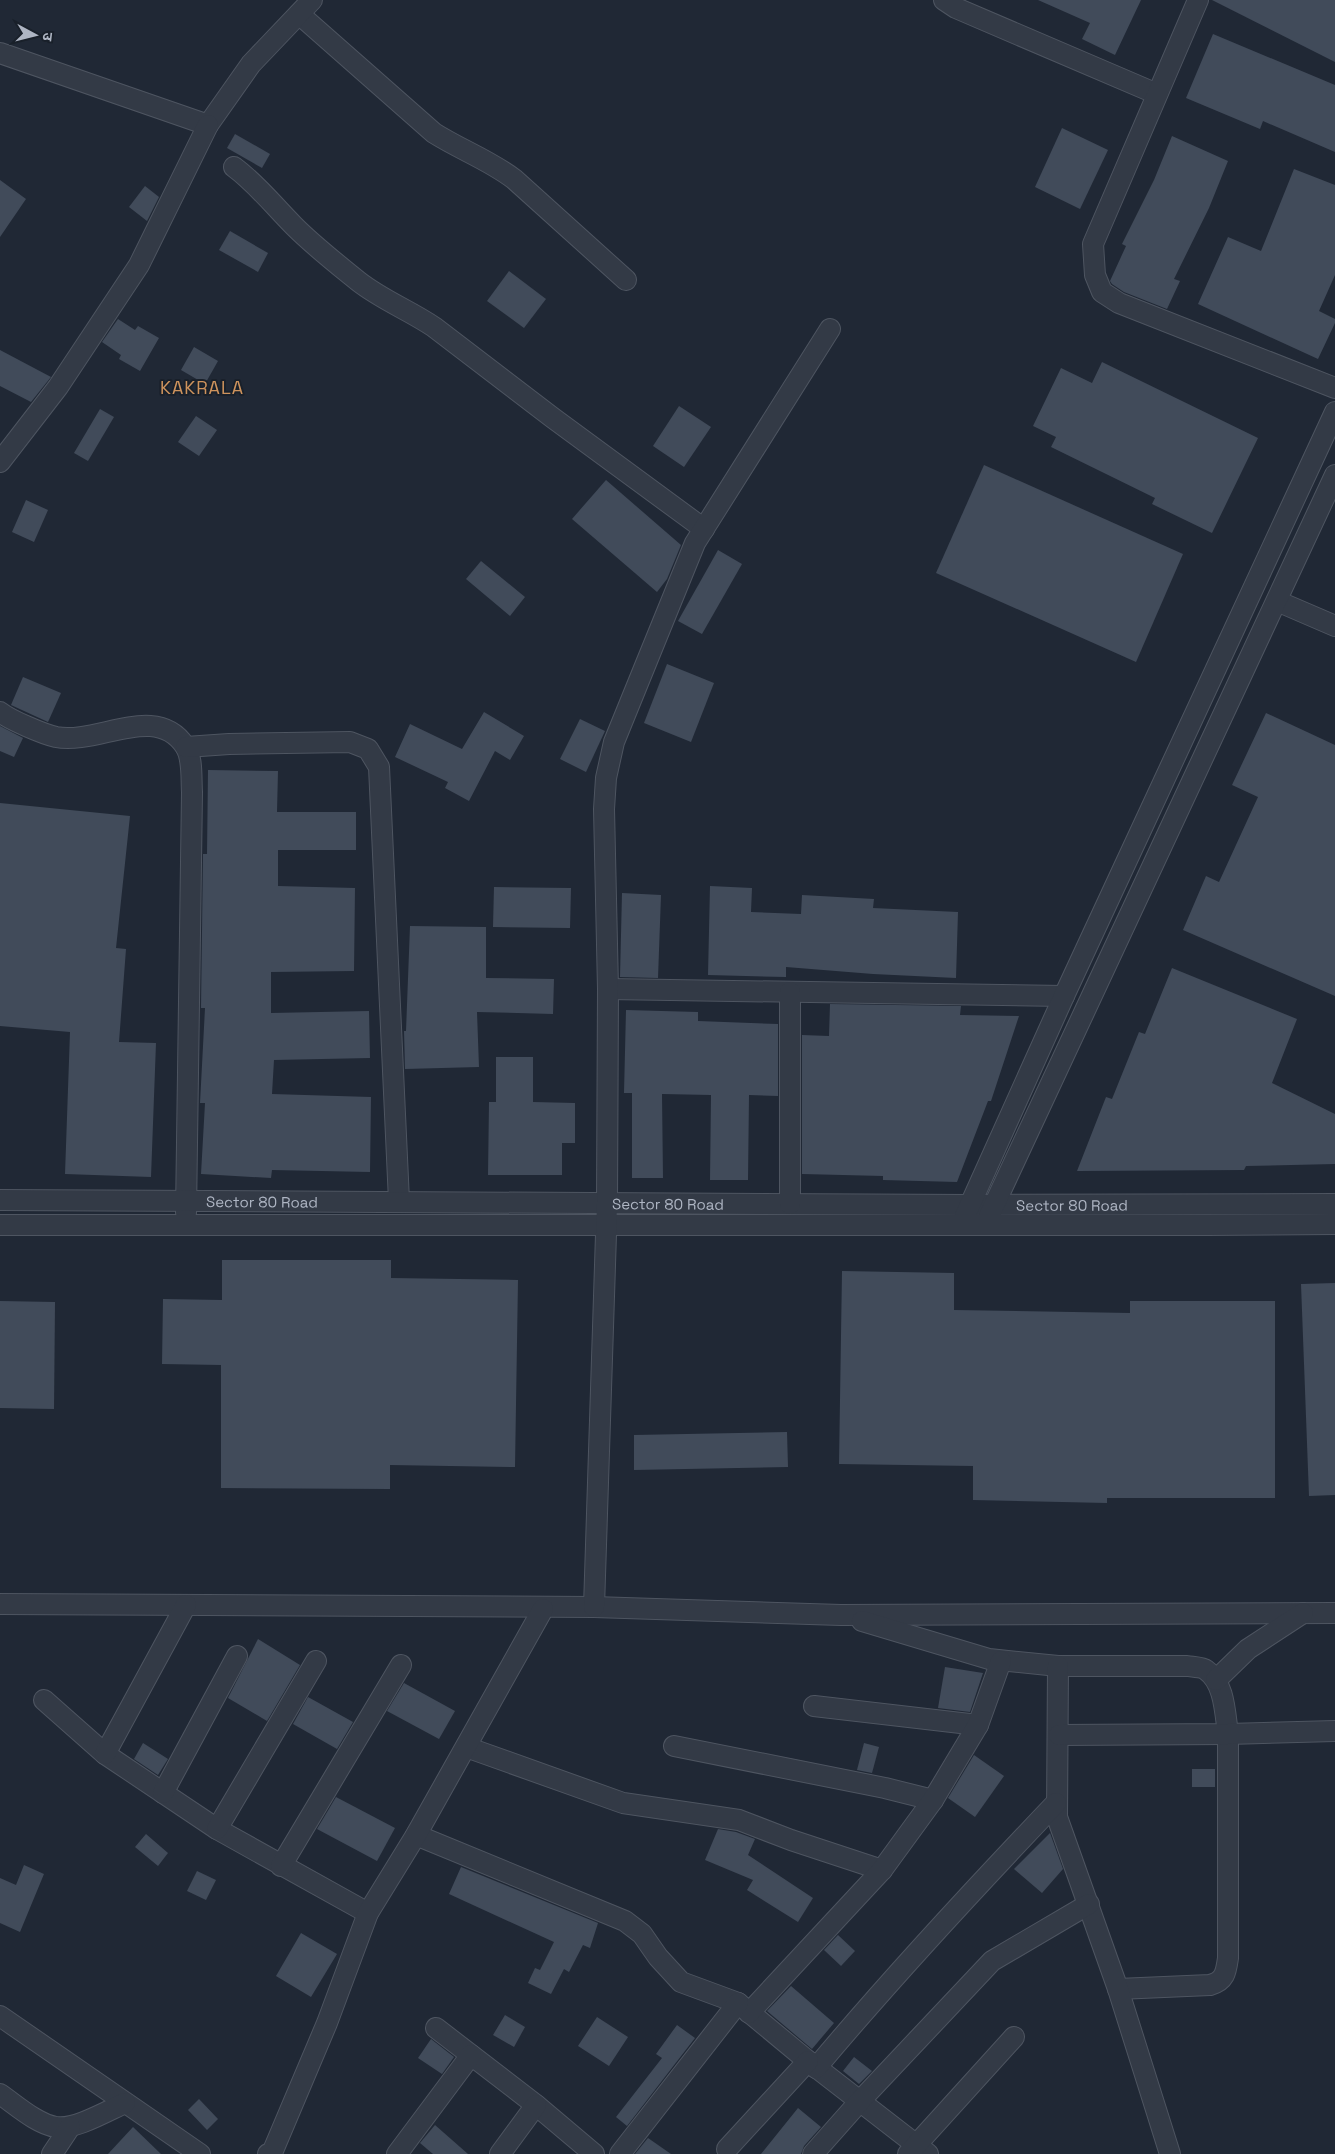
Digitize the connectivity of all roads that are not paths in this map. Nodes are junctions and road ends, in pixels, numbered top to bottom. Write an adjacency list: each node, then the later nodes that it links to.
1 (944, 0): 5 (street)
2 (1198, 0): 5 (street)
3 (305, 7): 6 (street); 8 (street)
4 (0, 53): 6 (street)
5 (1157, 94): 10 (street)
6 (208, 126): 12 (street)
7 (234, 167): 14 (street)
8 (626, 280)
9 (830, 329): 14 (street)
10 (1335, 388)
11 (1335, 412): 21 (street)
12 (0, 462)
13 (1335, 475): 15 (street)
14 (704, 529): 19 (street)
15 (1277, 601): 16 (street); 29 (street)
16 (1335, 626)
17 (0, 712): 18 (street)
18 (186, 747): 23 (street); 24 (street)
19 (608, 989): 20 (street); 25 (street)
20 (790, 992): 21 (street); 26 (street)
21 (1064, 996): 28 (street)
22 (0, 1200): 23 (street, Sector 80 Road)
23 (185, 1200): 24 (street, Sector 80 Road); 32 (street)
24 (399, 1201): 25 (street, Sector 80 Road)
25 (607, 1202): 26 (street, Sector 80 Road); 33 (street)
26 (790, 1204): 28 (street, Sector 80 Road)
27 (1335, 1204): 29 (street, Sector 80 Road)
28 (970, 1205): 29 (street, Sector 80 Road); 34 (street)
29 (994, 1205): 35 (street)
30 (1335, 1224): 35 (street, Sector 80 Road)
31 (0, 1225): 32 (street, Sector 80 Road)
32 (187, 1225): 33 (street, Sector 80 Road)
33 (605, 1225): 34 (street, Sector 80 Road); 38 (street)
34 (961, 1225): 35 (street, Sector 80 Road)
35 (985, 1225)
36 (0, 1604): 37 (street)
37 (186, 1605): 39 (street); 57 (street)
38 (594, 1607): 39 (street); 42 (street)
39 (544, 1609): 56 (street)
40 (1303, 1613): 41 (street); 42 (street); 48 (street)
41 (1335, 1613)
42 (841, 1615): 45 (street)
43 (237, 1656): 58 (street)
44 (316, 1661): 61 (street)
45 (1001, 1661): 47 (street); 51 (street)
46 (401, 1665): 63 (street)
47 (1058, 1666): 48 (street); 54 (street)
48 (1216, 1680): 53 (street)
49 (44, 1700): 57 (street)
50 (814, 1706): 51 (street)
51 (978, 1725): 59 (street)
52 (1335, 1731): 53 (street)
53 (1228, 1734): 54 (street); 67 (street)
54 (1059, 1735): 60 (street)
55 (674, 1746): 59 (street)
56 (466, 1747): 62 (street); 64 (street)
57 (104, 1754): 58 (street)
58 (163, 1794): 61 (street)
59 (933, 1800): 64 (street)
60 (1056, 1803): 65 (street); 73 (street)
61 (216, 1829): 63 (street)
62 (416, 1835): 66 (street); 68 (street)
63 (281, 1866): 66 (street)
64 (882, 1870): 68 (street)
65 (1089, 1904): 67 (street); 75 (street)
66 (368, 1913): 83 (street)
67 (1118, 1989): 89 (street)
68 (744, 2008): 73 (street); 87 (street)
69 (0, 2016): 76 (street)
70 (436, 2028): 72 (street)
71 (1014, 2037): 80 (street)
72 (472, 2055): 77 (street); 84 (street)
73 (812, 2064): 75 (street); 79 (street)
74 (0, 2094): 78 (street)
75 (860, 2101): 80 (street); 88 (street)
76 (125, 2104): 78 (street); 82 (street)
77 (536, 2105): 85 (street); 86 (street)
78 (70, 2127): 81 (street)
79 (727, 2149)
80 (917, 2151)
81 (52, 2154)
82 (200, 2154)
83 (270, 2154)
84 (397, 2154)
85 (500, 2154)
86 (594, 2154)
87 (620, 2154)
88 (813, 2154)
89 (1170, 2154)

